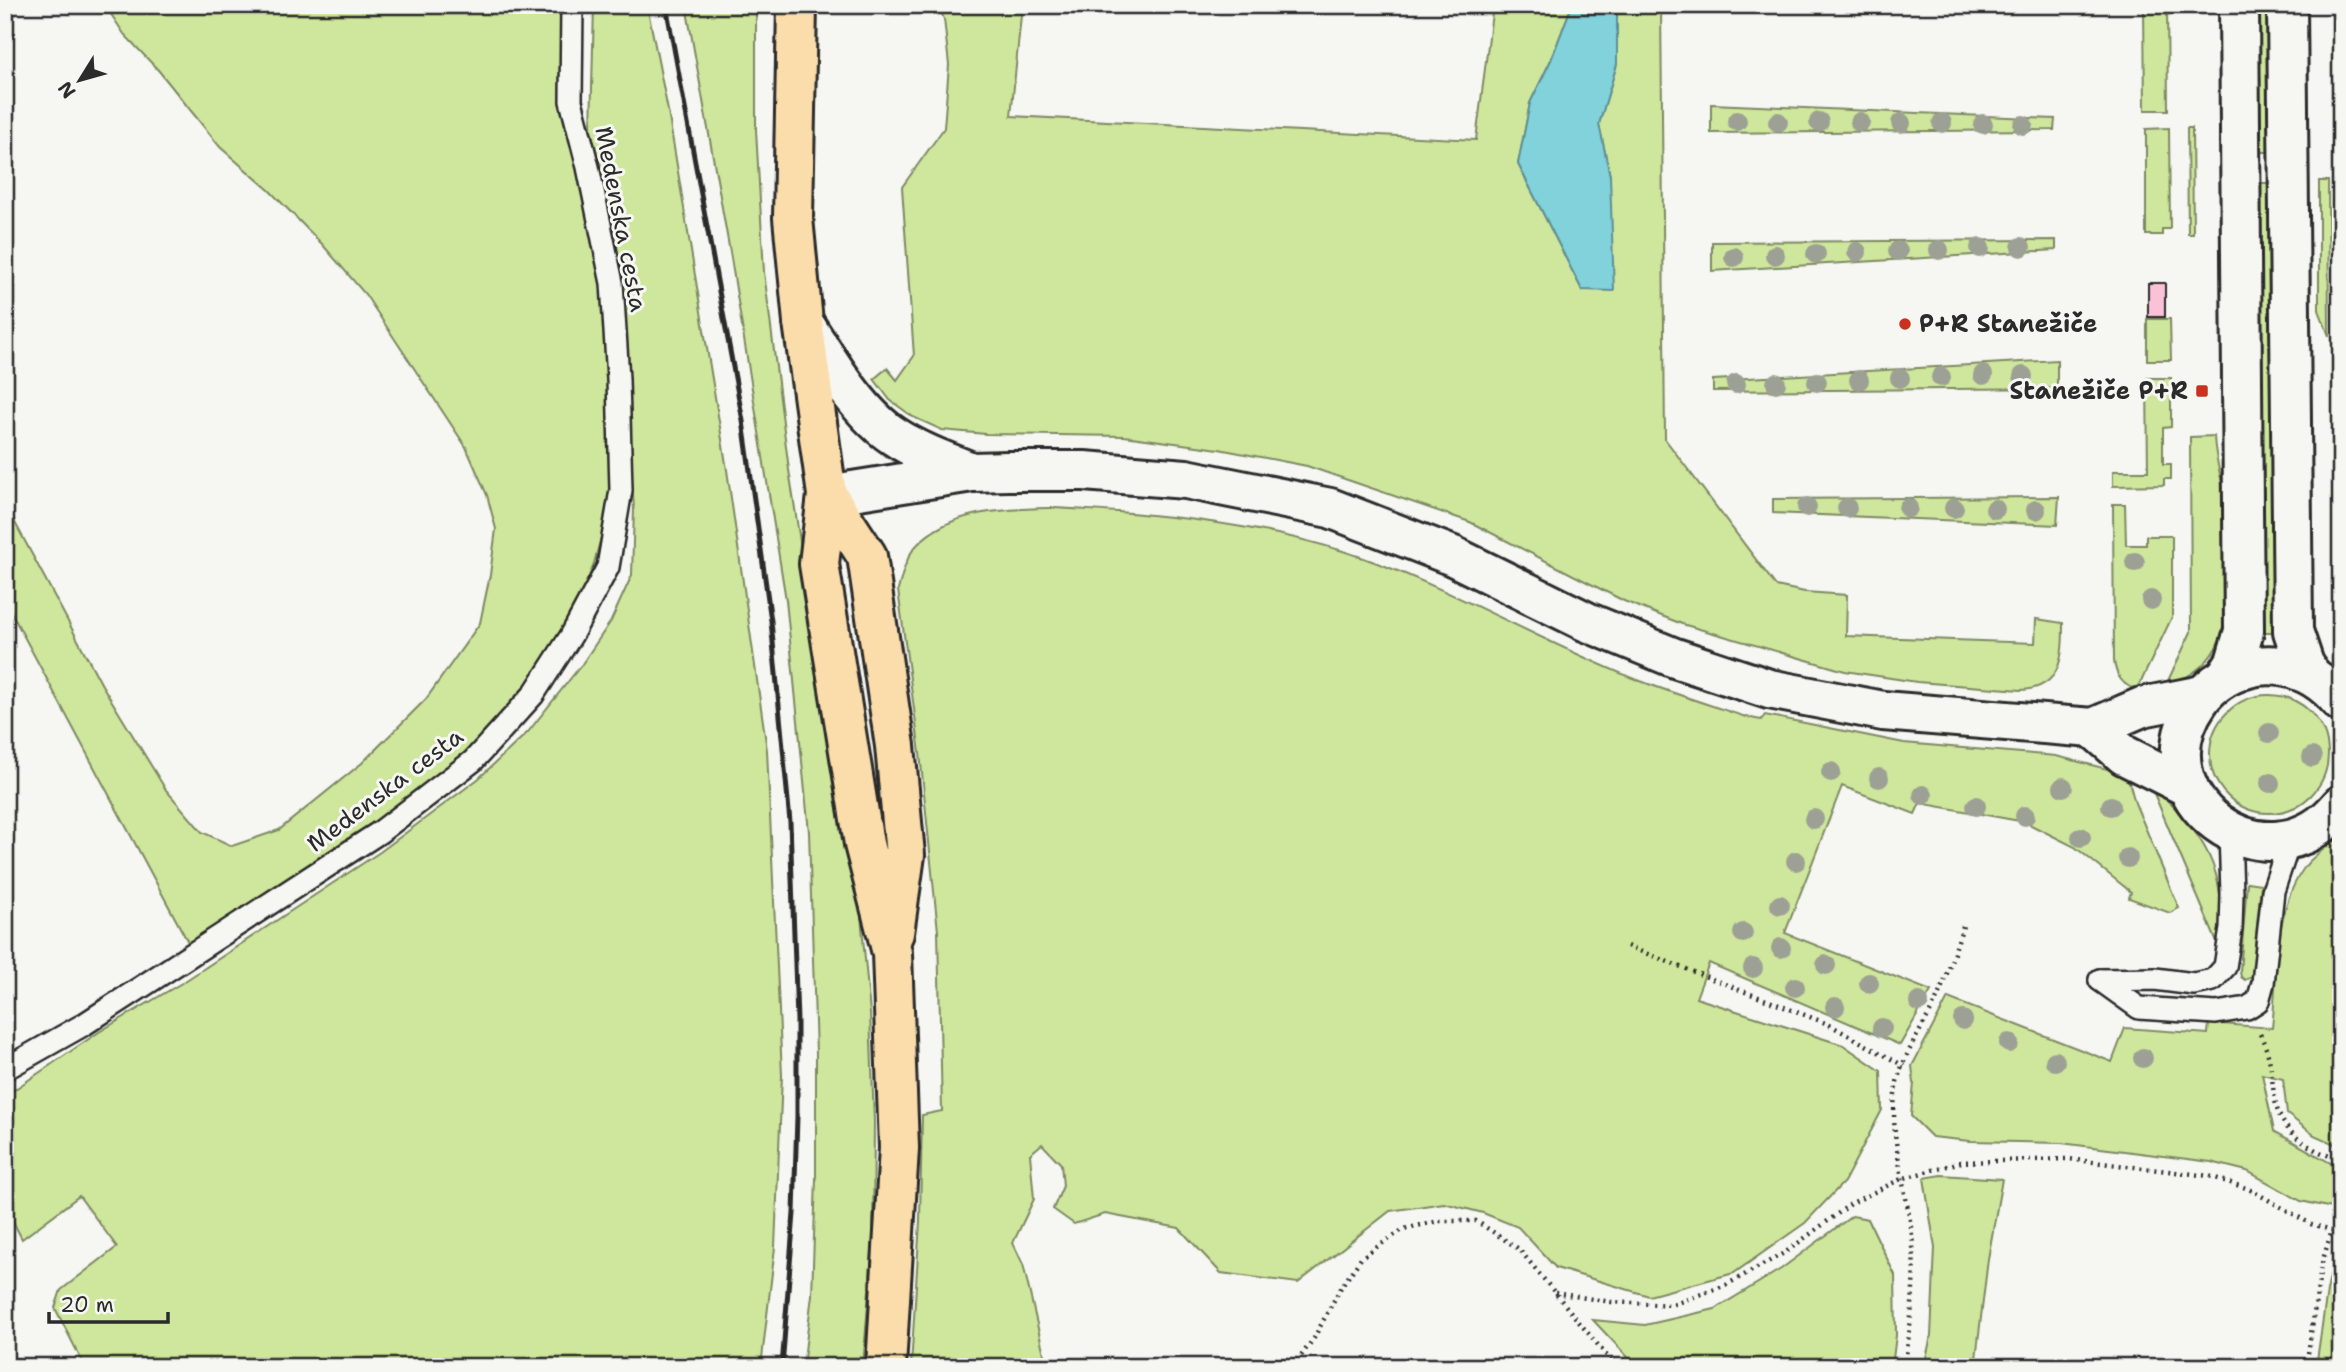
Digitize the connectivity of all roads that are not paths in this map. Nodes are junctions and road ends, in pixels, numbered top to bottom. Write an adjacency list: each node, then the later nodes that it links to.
1 (572, 5): 16 (lane, Medenska cesta)
2 (797, 5): 5 (main road)
3 (2239, 5): 9 (street)
4 (2287, 5): 8 (street)
5 (803, 322): 6 (street); 7 (main road)
6 (972, 472): 7 (street); 11 (street)
7 (827, 495): 17 (main road)
8 (2311, 675): 9 (street); 10 (street)
9 (2215, 686): 11 (street); 12 (street)
10 (2341, 702)
11 (2093, 728): 12 (street)
12 (2188, 788): 14 (street)
13 (2341, 805): 15 (street)
14 (2230, 832): 15 (street); 15 (lane)
15 (2290, 840)
16 (5, 1069)
17 (886, 1367)

